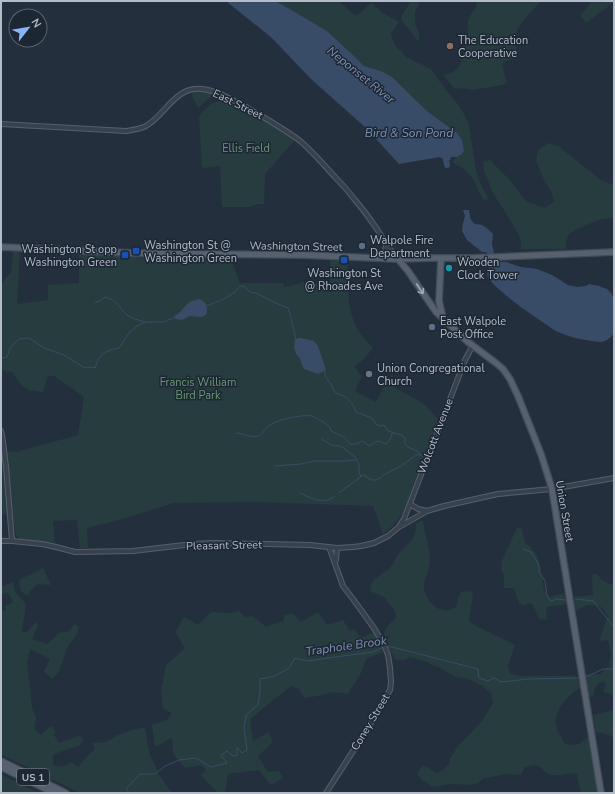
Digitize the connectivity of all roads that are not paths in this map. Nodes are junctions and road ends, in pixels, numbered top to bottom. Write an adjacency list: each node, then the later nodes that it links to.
1 (1, 124): 2 (street, East Street)
2 (386, 244): 5 (street); 7 (street, East Street)
3 (1, 247): 5 (main road, Washington Street)
4 (614, 252): 6 (main road, Washington Street)
5 (384, 258): 7 (main road, Washington Street)
6 (441, 258): 7 (main road, Washington Street); 8 (main road)
7 (398, 259): 8 (main road, Union Street, one-way to 8)
8 (443, 318): 9 (main road, Union Street)
9 (472, 345): 12 (main road, Union Street); 13 (street, Wolcott Avenue)
10 (1, 431): 17 (street)
11 (614, 478): 12 (street, Pleasant Street)
12 (552, 489): 14 (street, Pleasant Street); 26 (main road, Union Street)
13 (410, 504): 14 (street); 15 (street, Wolcott Avenue)
14 (427, 511): 15 (street, Pleasant Street)
15 (399, 527): 19 (street, Pleasant Street)
16 (1, 541): 17 (street, Pleasant Street)
17 (12, 541): 18 (street, Pleasant Street)
18 (330, 547): 19 (street, Pleasant Street); 20 (street, Coney Street)
19 (337, 548): 20 (street, Coney Street)
20 (336, 563): 25 (street, Coney Street)
21 (1, 761): 24 (main road, US 1)
22 (1, 767): 23 (main road, US 1)
23 (54, 793)
24 (66, 793)
25 (326, 793)
26 (601, 793)

